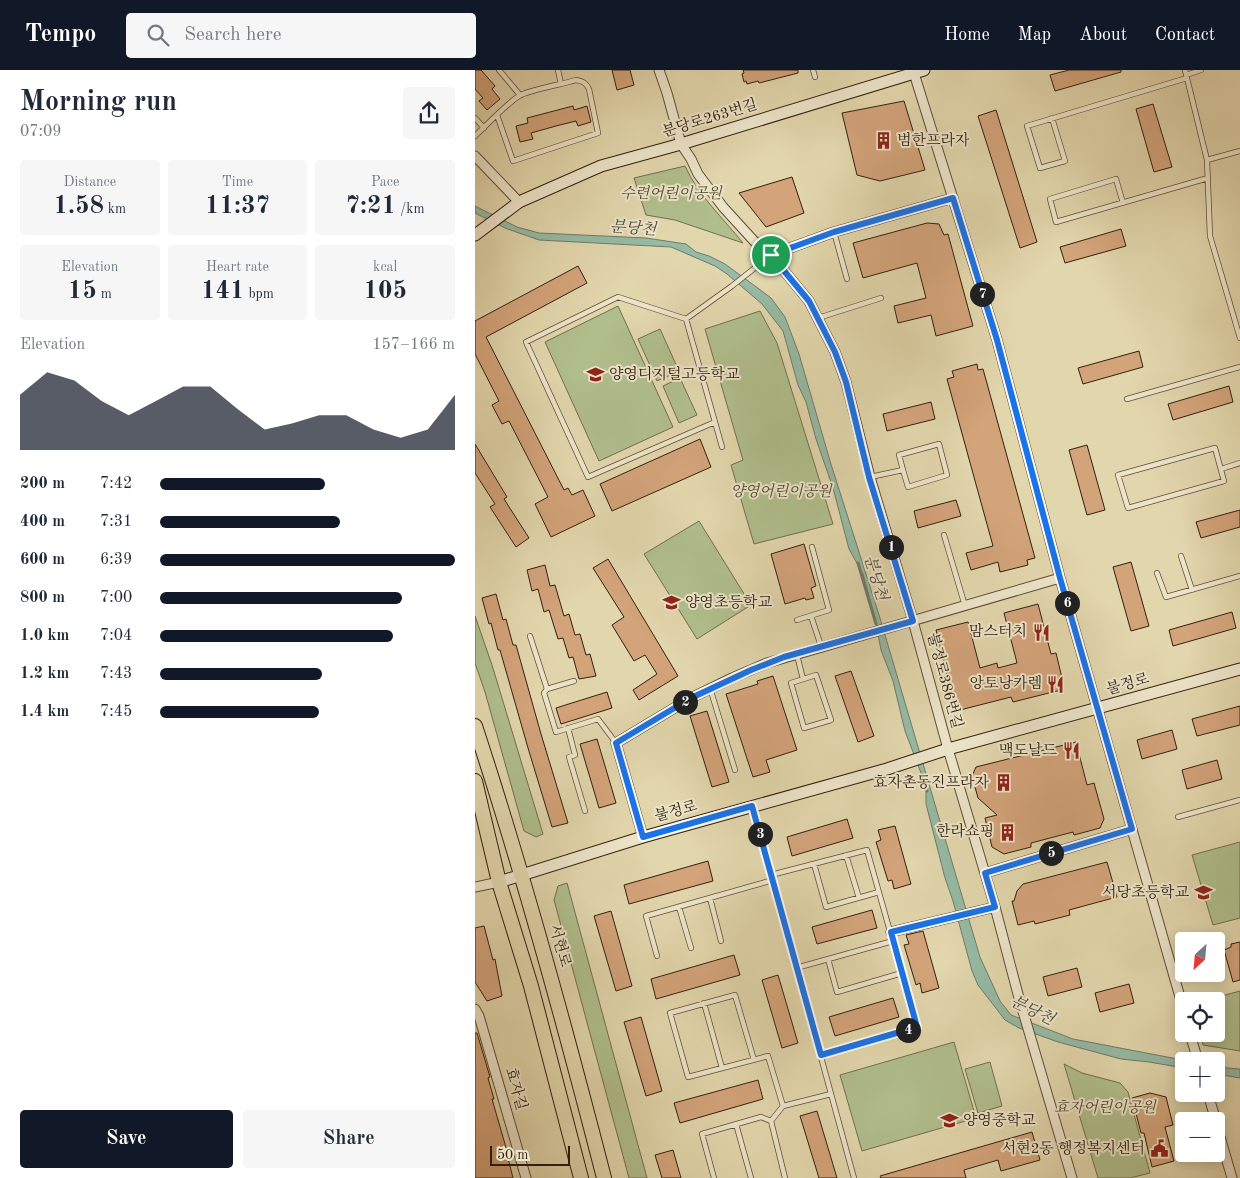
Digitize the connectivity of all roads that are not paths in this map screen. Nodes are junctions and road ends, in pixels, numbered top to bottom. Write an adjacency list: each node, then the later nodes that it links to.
1 (499, 70): 10 (lane)
2 (557, 70): 9 (lane)
3 (659, 70): 16 (street, 불정로386번길)
4 (813, 70): 8 (lane)
5 (1201, 70): 7 (lane)
6 (917, 71): 16 (main road, 분당로263번길); 21 (street)
7 (1186, 74): 13 (lane); 19 (lane)
8 (815, 77)
9 (561, 84): 10 (lane); 11 (lane)
10 (520, 95): 11 (lane)
11 (497, 115): 14 (lane)
12 (475, 118): 14 (lane)
13 (1052, 118): 13 (lane)
14 (484, 128): 15 (lane)
15 (475, 136)
16 (681, 144): 23 (main road, 분당로263번길); 26 (street, 불정로386번길)
17 (1240, 152): 19 (lane)
18 (475, 156): 23 (street)
19 (1207, 160): 20 (lane)
20 (1208, 178): 22 (lane); 31 (lane)
21 (953, 198): 24 (street); 45 (street)
22 (1123, 203): 22 (lane)
23 (515, 206): 25 (main road, 분당로263번길)
24 (834, 232): 26 (street); 27 (lane)
25 (475, 235)
26 (768, 258): 29 (lane); 30 (street, 불정로386번길)
27 (847, 279)
28 (881, 298): 30 (lane)
29 (686, 318): 34 (lane); 34 (lane)
30 (818, 318): 39 (street, 불정로386번길)
31 (1240, 338)
32 (1240, 367): 33 (lane)
33 (1127, 399)
34 (715, 422): 35 (lane)
35 (722, 447)
36 (1240, 463): 37 (lane)
37 (1221, 469): 37 (lane)
38 (903, 470): 38 (lane); 39 (lane)
39 (869, 477): 50 (street, 불정로386번길)
40 (944, 535): 47 (lane)
41 (812, 547): 48 (lane)
42 (1181, 556): 46 (lane)
43 (1157, 572): 46 (lane)
44 (1240, 576): 46 (lane)
45 (1060, 578): 47 (street); 59 (street)
46 (1192, 590)
47 (965, 606): 50 (street)
48 (811, 616): 49 (lane); 52 (lane)
49 (797, 620)
50 (913, 621): 52 (street); 63 (street, 불정로386번길)
51 (530, 636): 58 (lane)
52 (821, 646): 53 (street)
53 (797, 654): 55 (lane); 57 (street)
54 (1240, 669): 59 (main road, 불정로)
55 (803, 679): 55 (lane)
56 (573, 681): 58 (lane)
57 (710, 688): 62 (street); 64 (lane)
58 (547, 690): 61 (lane)
59 (1097, 709): 63 (main road, 불정로); 70 (street)
60 (475, 726): 75 (main road, 서현로)
61 (568, 728): 62 (lane); 68 (lane)
62 (616, 743): 71 (street)
63 (943, 751): 67 (main road, 불정로); 74 (street, 불정로386번길)
64 (735, 770)
65 (475, 781): 77 (main road)
66 (1240, 800): 69 (lane)
67 (752, 806): 71 (main road, 불정로); 76 (lane)
68 (585, 810)
69 (1178, 817)
70 (1132, 829): 74 (street); 91 (street)
71 (643, 837): 75 (main road, 불정로)
72 (847, 855): 73 (lane); 79 (lane); 81 (lane)
73 (814, 864): 76 (lane); 81 (lane)
74 (985, 873): 83 (street, 불정로386번길)
75 (521, 874): 77 (main road, 불정로); 104 (main road, 서현로)
76 (772, 878): 80 (lane); 89 (lane)
77 (499, 882): 78 (street, 불정로); 103 (main road)
78 (475, 887)
79 (879, 892): 81 (lane); 84 (lane)
80 (710, 898): 82 (lane); 85 (lane)
81 (859, 898)
82 (679, 907): 86 (lane); 87 (lane)
83 (994, 907): 84 (street); 109 (street, 불정로386번길)
84 (892, 937): 88 (lane); 90 (lane)
85 (721, 941)
86 (691, 948)
87 (657, 956)
88 (828, 959): 89 (lane); 90 (lane)
89 (797, 968): 94 (lane)
90 (902, 973): 94 (lane)
91 (1179, 992)
92 (703, 1003): 95 (lane); 96 (lane); 96 (lane)
93 (476, 1014): 102 (street, 효자길)
94 (821, 1055): 97 (lane)
95 (754, 1060): 96 (lane); 98 (lane)
96 (722, 1068)
97 (831, 1094): 98 (lane); 108 (lane)
98 (783, 1106): 99 (lane)
99 (771, 1121): 100 (lane); 107 (lane)
100 (736, 1124): 105 (lane); 106 (lane)
101 (1225, 1154): 110 (street)
102 (526, 1178)
103 (581, 1178)
104 (604, 1178)
105 (714, 1178)
106 (751, 1178)
107 (785, 1178)
108 (854, 1178)
109 (1072, 1178)
110 (1232, 1178)

